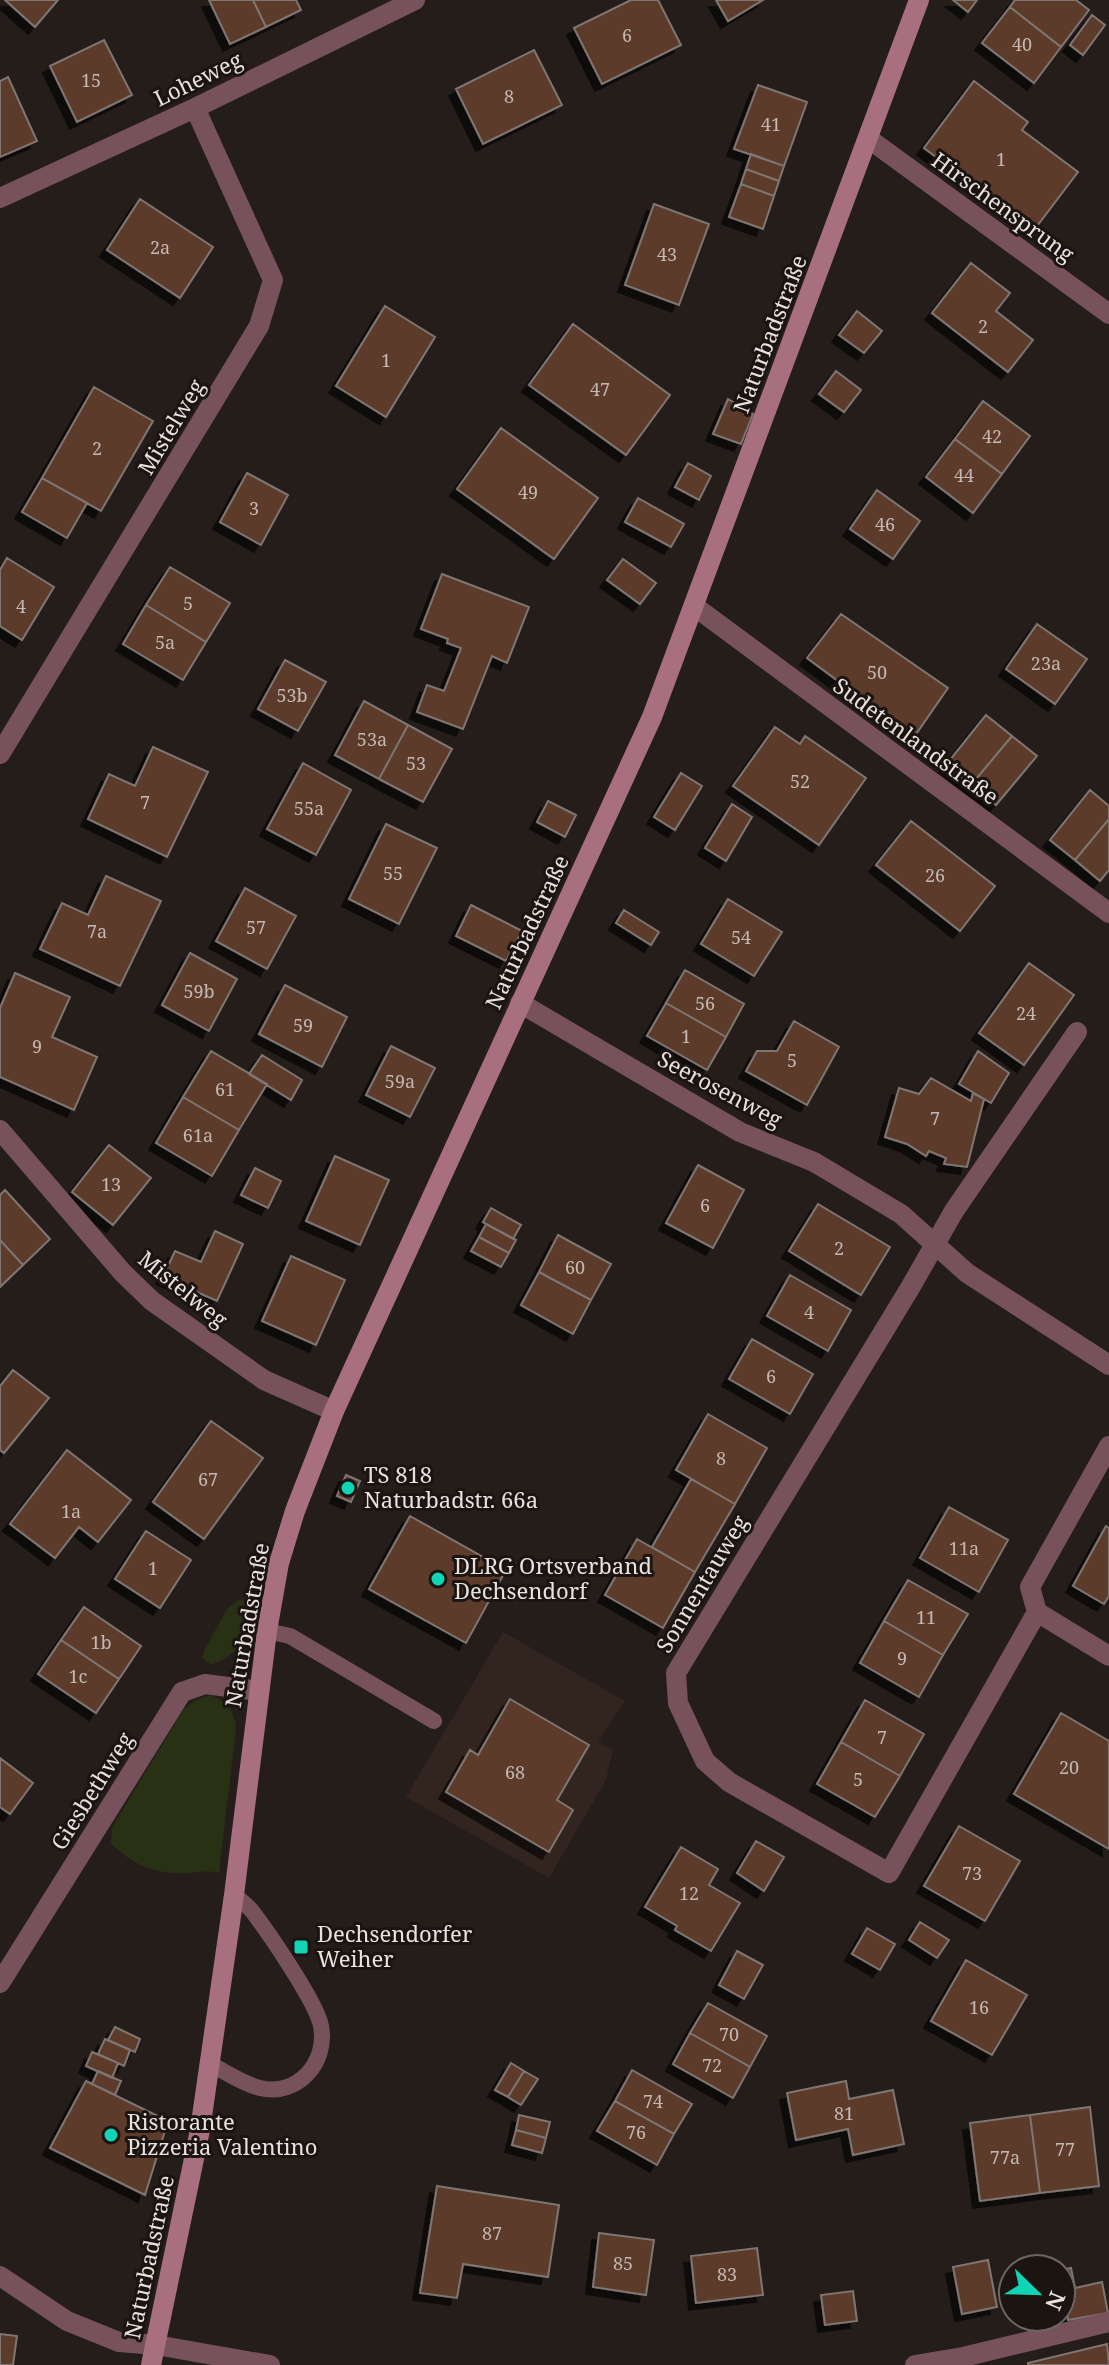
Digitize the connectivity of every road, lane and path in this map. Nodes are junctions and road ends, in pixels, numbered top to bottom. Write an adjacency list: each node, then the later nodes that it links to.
1 (919, 0): 4 (street, Naturbadstraße)
2 (408, 1): 3 (street, Loheweg)
3 (195, 108): 5 (street, Loheweg); 8 (street, Mistelweg)
4 (869, 139): 6 (street, Hirschensprung); 7 (street, Naturbadstraße)
5 (0, 198)
6 (1109, 314)
7 (694, 606): 9 (street, Sudetenlandstraße); 10 (street, Naturbadstraße)
8 (0, 754)
9 (1109, 913)
10 (520, 1003): 13 (street, Seerosenweg); 15 (street, Naturbadstraße)
11 (1077, 1032): 13 (street)
12 (0, 1130): 15 (street, Mistelweg)
13 (935, 1244): 14 (street, Seerosenweg); 17 (street, Sonnentauweg)
14 (1109, 1365)
15 (334, 1411): 18 (street, Naturbadstraße)
16 (1109, 1446): 17 (street, Sonnentauweg)
17 (1037, 1612): 19 (street)
18 (267, 1631): 20 (street, Naturbadstraße); 21 (lane)
19 (1109, 1656)
20 (259, 1691): 22 (street, Naturbadstraße); 23 (street, Giesbethweg)
21 (434, 1721)
22 (234, 1895): 24 (street, Naturbadstraße); 24 (lane)
23 (0, 1983)
24 (210, 2064): 27 (street, Naturbadstraße)
25 (0, 2276): 27 (street)
26 (1109, 2322): 29 (street)
27 (153, 2355): 28 (street)
28 (270, 2365)
29 (915, 2365)

